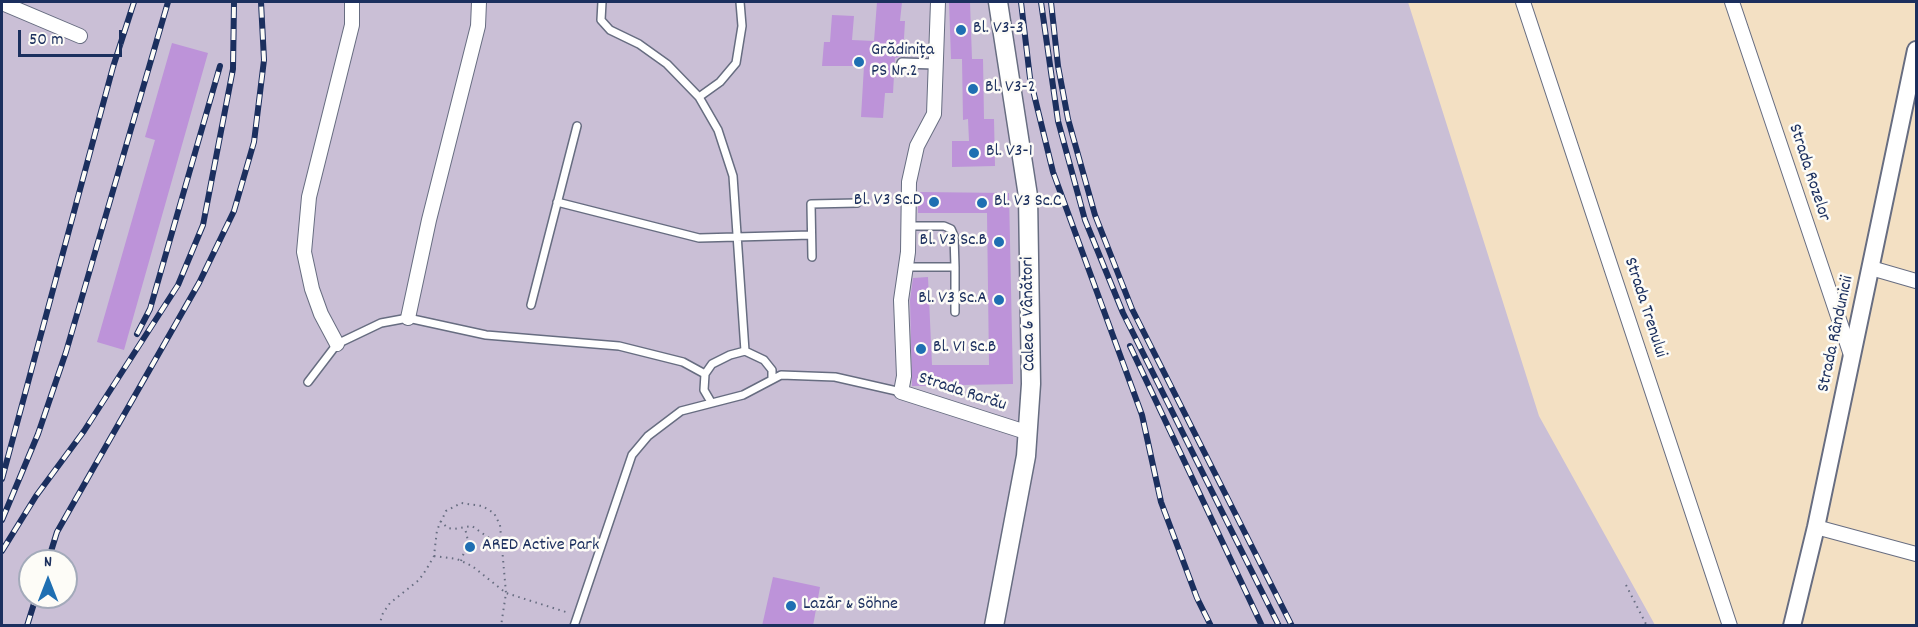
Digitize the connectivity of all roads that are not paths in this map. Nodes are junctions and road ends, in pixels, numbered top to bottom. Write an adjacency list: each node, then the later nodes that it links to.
1 (352, 2): 29 (street)
2 (479, 2): 28 (street)
3 (602, 2): 14 (lane)
4 (740, 2): 14 (lane)
5 (938, 2): 13 (street, Strada Rarău)
6 (998, 2): 37 (main road, Calea 6 Vânători)
7 (1523, 2): 42 (street, Strada Trenului)
8 (1732, 2): 31 (street, Strada Rozelor)
9 (2, 3): 10 (street)
10 (80, 36)
11 (1917, 50): 24 (street, Strada Rândunicii)
12 (902, 63): 13 (street)
13 (935, 64): 18 (street, Strada Rarău)
14 (699, 97): 20 (lane)
15 (577, 126): 16 (lane)
16 (557, 202): 20 (lane); 26 (lane)
17 (857, 203): 19 (lane)
18 (909, 226): 22 (street, Strada Rarău); 23 (lane)
19 (811, 235): 20 (lane); 21 (lane)
20 (739, 237): 30 (lane)
21 (812, 257)
22 (905, 267): 23 (lane); 35 (street, Strada Rarău)
23 (954, 267): 27 (lane)
24 (1871, 268): 25 (street); 31 (street, Strada Rândunicii)
25 (1917, 281)
26 (531, 305)
27 (955, 312)
28 (408, 318): 29 (lane); 32 (lane)
29 (337, 344): 34 (lane)
30 (745, 351): 32 (lane); 33 (lane)
31 (1851, 355): 38 (street, Strada Rândunicii)
32 (705, 374): 36 (lane)
33 (772, 379): 35 (lane); 36 (lane)
34 (308, 382)
35 (901, 392): 37 (street, Strada Rarău)
36 (711, 402): 40 (lane)
37 (1029, 433): 41 (main road, Calea 6 Vânători)
38 (1816, 527): 39 (street); 43 (street, Strada Rândunicii)
39 (1917, 554)
40 (574, 626)
41 (994, 626)
42 (1730, 626)
43 (1792, 626)

